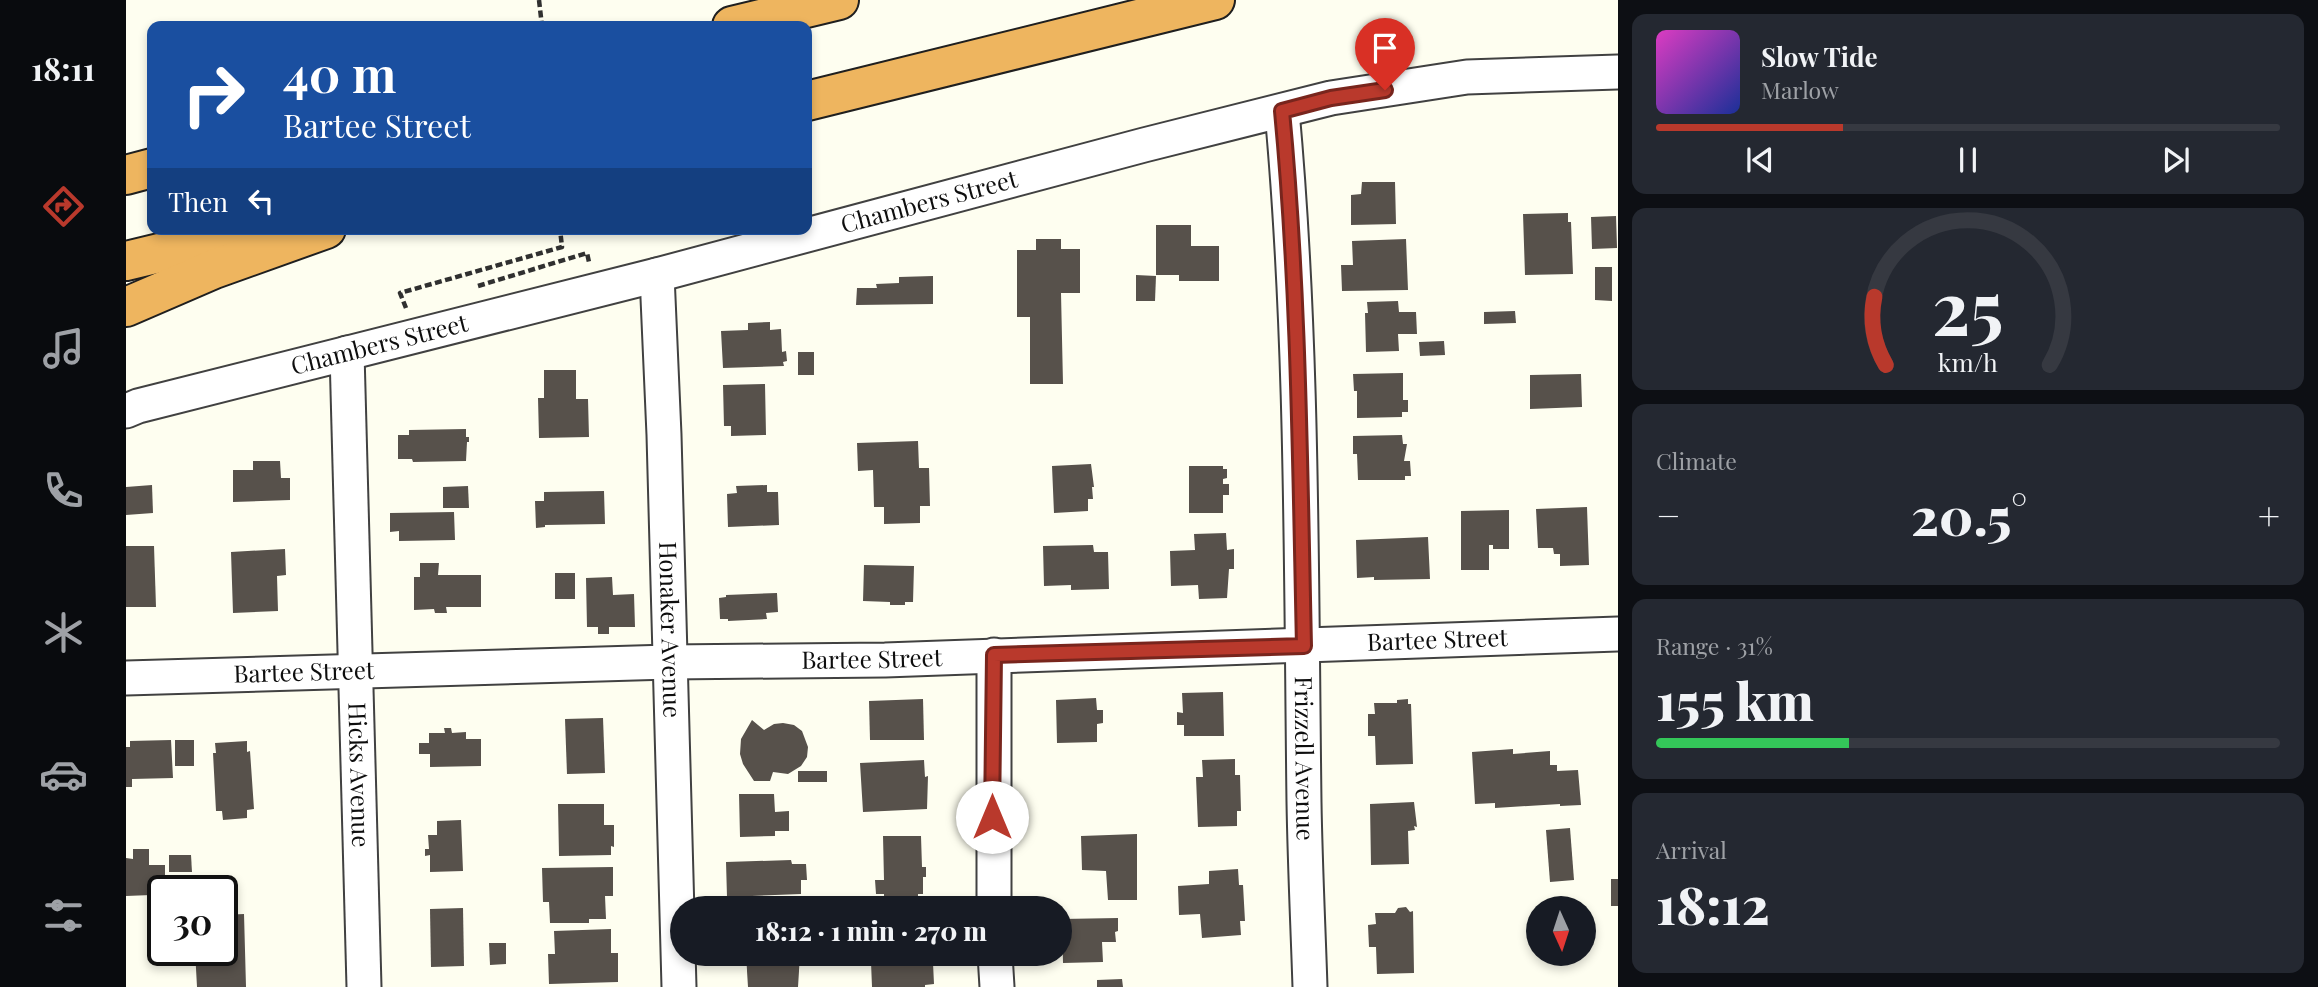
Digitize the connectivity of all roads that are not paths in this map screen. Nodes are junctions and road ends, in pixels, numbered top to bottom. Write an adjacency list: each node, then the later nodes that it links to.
1 (839, 0): 3 (highway)
2 (1214, 0): 5 (highway)
3 (753, 21)
4 (1618, 72): 6 (street, Chambers Street)
5 (812, 100)
6 (1282, 111): 9 (street, Chambers Street); 19 (street, Frizzell Avenue)
7 (147, 169): 8 (highway)
8 (126, 174)
9 (812, 234)
10 (234, 235): 13 (highway)
11 (309, 235): 15 (highway)
12 (807, 235): 14 (street, Chambers Street)
13 (126, 261)
14 (657, 275): 16 (street, Chambers Street); 21 (street, Honaker Avenue)
15 (126, 307)
16 (347, 353): 17 (street, Chambers Street); 22 (street, Hicks Avenue)
17 (126, 411)
18 (1618, 634): 19 (street, Bartee Street)
19 (1304, 646): 20 (street, Bartee Street); 29 (street, Frizzell Avenue)
20 (994, 655): 21 (street, Bartee Street); 24 (street)
21 (669, 662): 22 (street, Bartee Street); 27 (street, Honaker Avenue)
22 (356, 671): 23 (street, Bartee Street); 26 (street, Hicks Avenue)
23 (126, 678)
24 (994, 896)
25 (995, 966): 28 (street)
26 (364, 987)
27 (679, 987)
28 (996, 987)
29 (1310, 987)

